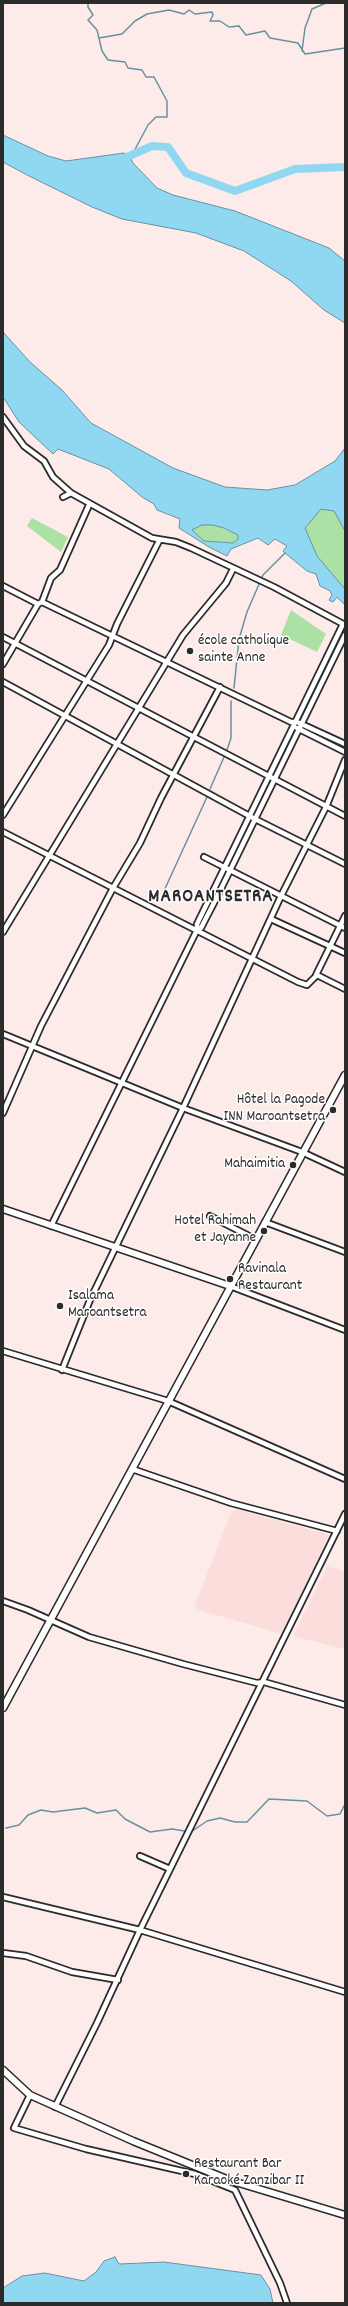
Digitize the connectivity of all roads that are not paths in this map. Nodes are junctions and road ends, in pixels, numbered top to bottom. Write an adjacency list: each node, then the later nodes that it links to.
1 (3, 417): 2 (street)
2 (71, 493): 3 (street); 4 (street)
3 (63, 497)
4 (89, 505): 5 (street); 8 (street)
5 (159, 541): 6 (street); 10 (street)
6 (233, 569): 9 (street); 14 (street)
7 (3, 586): 8 (street)
8 (40, 603): 10 (street); 13 (street)
9 (344, 625): 22 (street)
10 (113, 636): 14 (street); 16 (street)
11 (345, 636): 23 (street)
12 (3, 637): 13 (street)
13 (15, 644): 15 (street); 16 (street)
14 (167, 662): 18 (street); 19 (street)
15 (3, 664)
16 (86, 680): 19 (street); 20 (street)
17 (3, 682): 20 (street)
18 (220, 687): 21 (street); 26 (street)
19 (139, 708): 26 (street); 27 (street)
20 (64, 715): 27 (street); 35 (street)
21 (291, 722): 22 (street); 24 (street)
22 (297, 722): 23 (street); 24 (street)
23 (302, 724): 25 (street); 28 (street)
24 (294, 727): 25 (street); 32 (street)
25 (300, 730): 29 (street); 33 (street)
26 (193, 737): 31 (street); 32 (street)
27 (116, 744): 31 (street); 41 (street)
28 (345, 744)
29 (345, 752)
30 (345, 760): 34 (street)
31 (174, 774): 36 (street); 45 (street)
32 (269, 778): 33 (street); 36 (street)
33 (274, 780): 34 (street); 38 (street)
34 (326, 807): 37 (street); 40 (street)
35 (3, 816)
36 (250, 816): 38 (street); 44 (street)
37 (345, 816)
38 (255, 819): 40 (street); 44 (street)
39 (3, 832): 41 (street)
40 (307, 845): 43 (street); 46 (street)
41 (48, 855): 45 (street); 51 (street)
42 (204, 857): 44 (street)
43 (345, 864)
44 (228, 868): 46 (street); 50 (street)
45 (113, 888): 50 (street); 58 (street)
46 (281, 896): 48 (street); 49 (street)
47 (345, 916): 49 (street)
48 (271, 919): 52 (street); 54 (street)
49 (343, 927): 52 (street)
50 (197, 930): 54 (street); 60 (street)
51 (3, 932)
52 (331, 946): 53 (street); 55 (street)
53 (345, 953)
54 (253, 958): 55 (street); 61 (street)
55 (316, 975): 56 (street)
56 (345, 989)
57 (3, 1034): 58 (street)
58 (32, 1045): 60 (street); 62 (street)
59 (345, 1075): 63 (main road)
60 (122, 1083): 61 (street); 68 (street)
61 (183, 1108): 63 (street); 70 (street)
62 (3, 1113)
63 (302, 1152): 64 (street); 67 (main road)
64 (345, 1172)
65 (3, 1209): 68 (main road)
66 (210, 1216): 69 (street)
67 (264, 1222): 69 (main road); 71 (street)
68 (51, 1226): 70 (main road)
69 (255, 1240): 72 (main road)
70 (116, 1247): 72 (main road); 75 (street)
71 (345, 1252)
72 (230, 1286): 73 (street); 76 (main road)
73 (345, 1330)
74 (3, 1351): 75 (street)
75 (62, 1370): 76 (street)
76 (168, 1401): 77 (main road); 78 (street)
77 (132, 1469): 80 (street); 82 (main road)
78 (345, 1479)
79 (345, 1514): 80 (street)
80 (337, 1531): 83 (street)
81 (3, 1601): 82 (street)
82 (51, 1621): 83 (street); 85 (main road)
83 (264, 1682): 84 (street); 87 (street)
84 (345, 1706)
85 (3, 1708)
86 (140, 1856): 87 (street)
87 (170, 1869): 89 (street)
88 (3, 1897): 89 (street)
89 (140, 1930): 91 (street); 92 (street)
90 (3, 1953): 91 (street)
91 (118, 1980): 95 (street)
92 (345, 1992)
93 (3, 2070): 94 (main road)
94 (30, 2095): 95 (main road); 98 (street)
95 (55, 2107): 96 (main road)
96 (192, 2165): 97 (main road); 98 (street)
97 (202, 2169): 99 (street); 100 (main road)
98 (187, 2172): 99 (street)
99 (225, 2185): 101 (street)
100 (245, 2185): 101 (street); 102 (main road)
101 (235, 2190): 103 (street)
102 (345, 2215)
103 (287, 2303)

